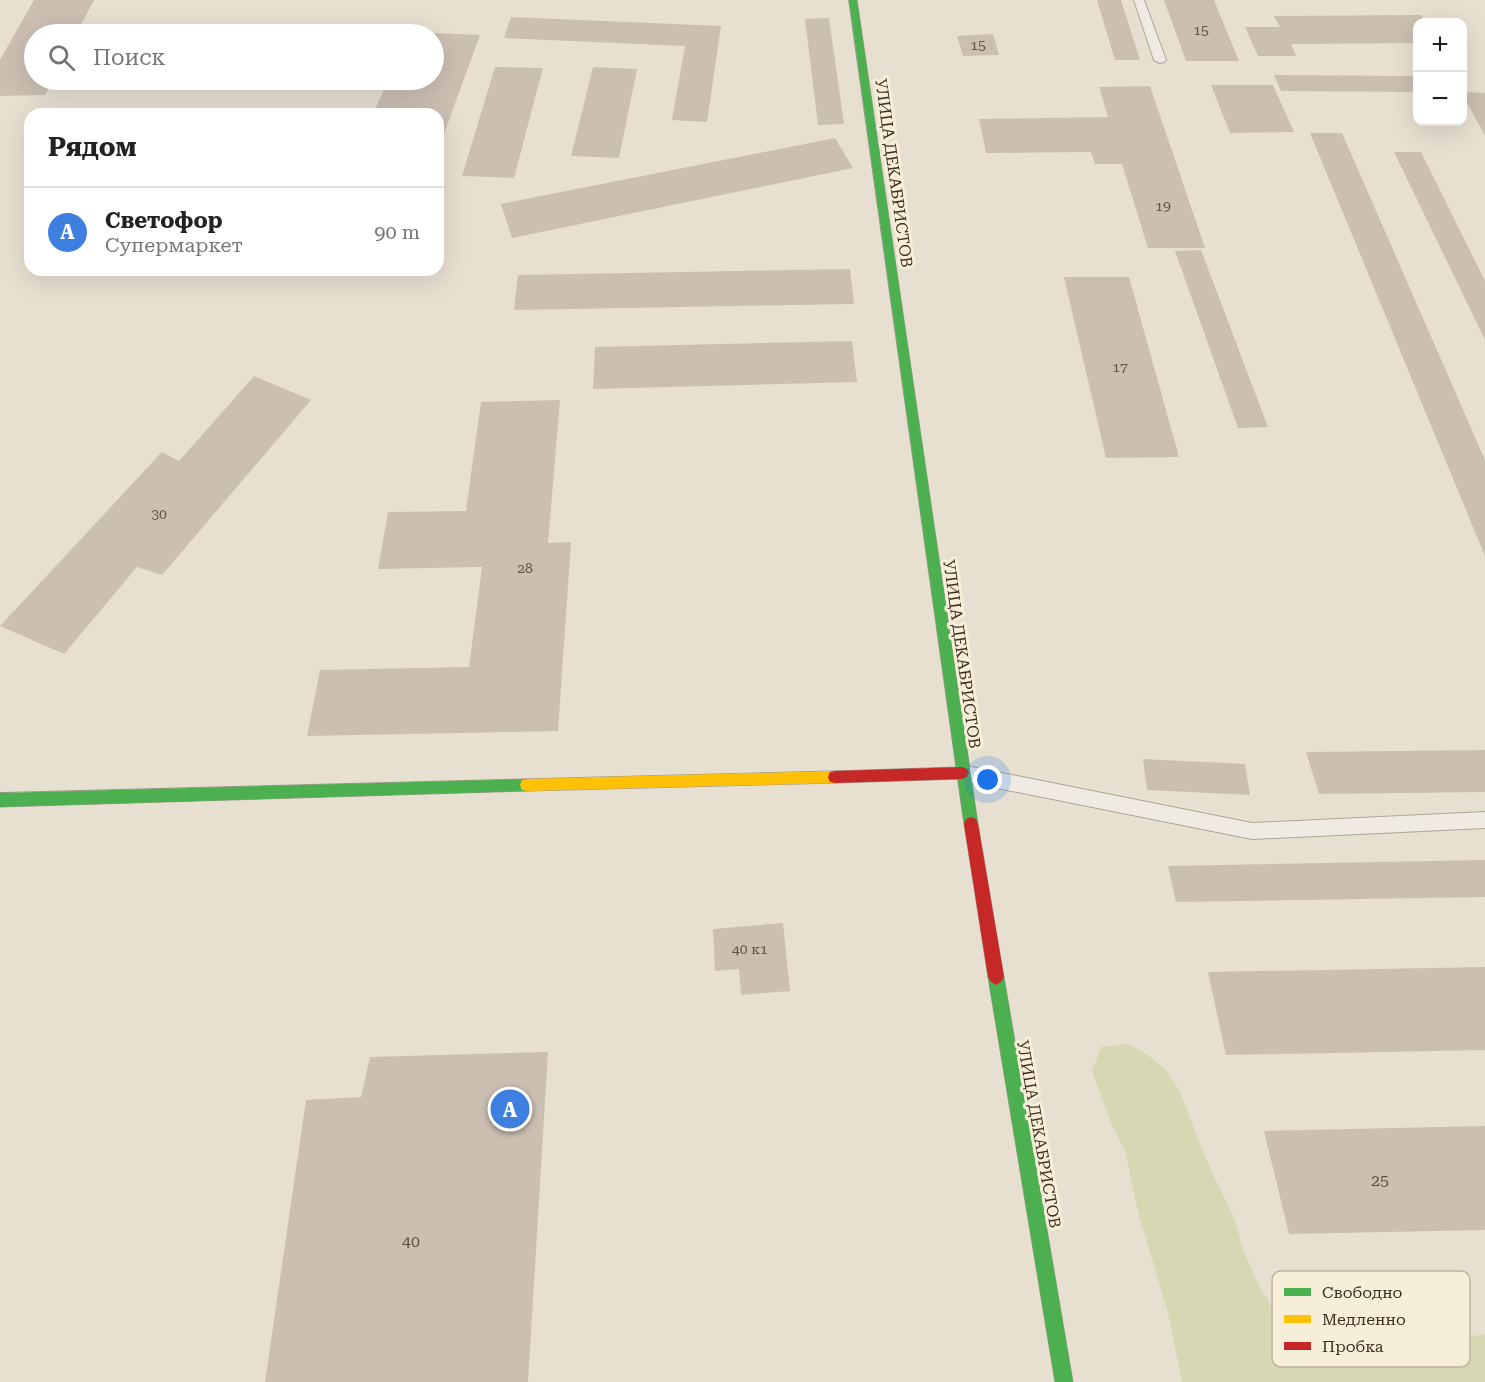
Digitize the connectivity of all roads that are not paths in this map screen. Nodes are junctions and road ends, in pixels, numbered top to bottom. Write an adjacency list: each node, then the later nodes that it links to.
1 (853, 0): 4 (street, УЛИЦА ДЕКАБРИСТОВ)
2 (1139, 0): 3 (lane)
3 (1160, 60)
4 (962, 773): 5 (street); 6 (lane); 7 (street, УЛИЦА ДЕКАБРИСТОВ)
5 (0, 800)
6 (1485, 820)
7 (1064, 1382)

